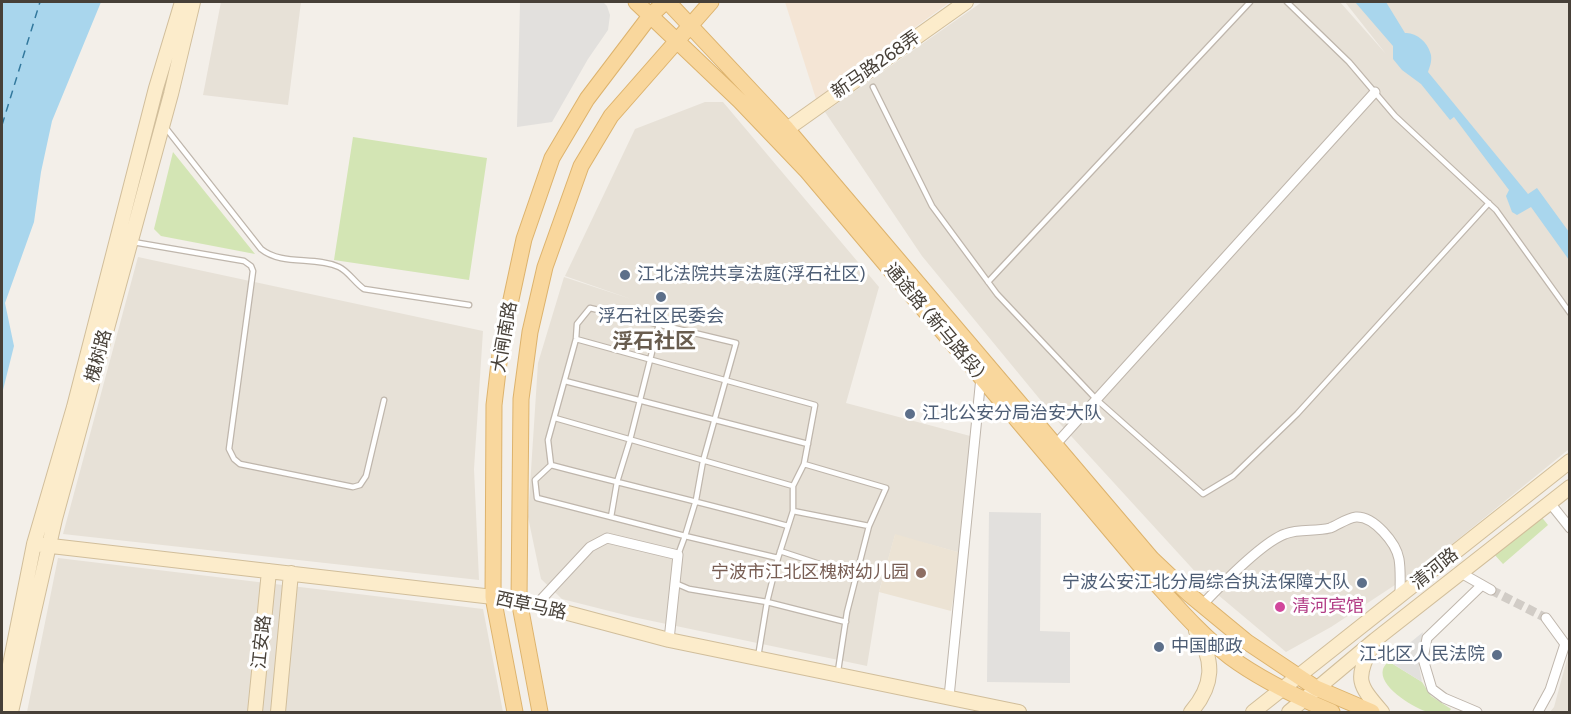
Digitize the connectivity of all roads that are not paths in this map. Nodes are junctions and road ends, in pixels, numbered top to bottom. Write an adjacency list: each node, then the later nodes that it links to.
1 (182, 2): 50 (main road, 槐树路)
2 (193, 2): 14 (main road, 槐树路)
3 (636, 2): 9 (main road, 通途路 (新马路段))
4 (666, 2): 9 (main road, 大闸南路); 10 (main road, 通途路 (新马路段))
5 (711, 2): 10 (main road, 大闸南路)
6 (966, 2): 15 (main road, 新马路268弄)
7 (1250, 2): 18 (lane)
8 (1287, 2): 13 (lane)
9 (650, 15): 11 (main road, 通途路 (新马路段)); 61 (main road, 大闸南路)
10 (690, 25): 11 (main road, 大闸南路); 15 (main road, 通途路 (新马路段))
11 (677, 40): 24 (main road, 通途路 (新马路段)); 62 (main road, 大闸南路)
12 (873, 87): 18 (lane)
13 (1375, 93): 16 (lane); 27 (street)
14 (163, 125): 17 (main road, 槐树路); 19 (lane)
15 (787, 129): 34 (main road, 通途路 (新马路段))
16 (1489, 204): 20 (lane); 27 (lane)
17 (131, 242): 28 (lane); 51 (main road, 槐树路)
18 (988, 282): 27 (lane)
19 (469, 305)
20 (1569, 313)
21 (659, 324): 22 (lane); 23 (lane); 26 (lane)
22 (576, 339): 23 (lane); 25 (lane)
23 (650, 360): 26 (lane); 29 (lane)
24 (981, 377): 67 (main road, 通途路 (新马路段)); 77 (street)
25 (565, 381): 29 (lane); 30 (lane)
26 (726, 381): 31 (lane); 33 (lane)
27 (1096, 399): 34 (street)
28 (384, 400)
29 (639, 401): 31 (lane); 32 (lane)
30 (555, 418): 32 (lane); 38 (lane)
31 (714, 421): 33 (lane); 36 (lane)
32 (630, 440): 36 (lane); 39 (lane)
33 (808, 444): 37 (lane)
34 (1056, 444): 65 (main road, 通途路 (新马路段))
35 (1569, 460): 60 (main road, 清河路)
36 (703, 461): 40 (lane); 42 (lane)
37 (804, 464): 40 (lane); 47 (lane)
38 (551, 465): 39 (lane); 45 (lane)
39 (617, 483): 42 (lane); 45 (lane)
40 (793, 486): 44 (lane)
41 (1569, 487): 43 (main road, 清河路)
42 (696, 500): 46 (lane); 49 (lane)
43 (1550, 503): 48 (street); 57 (main road, 清河路)
44 (793, 511): 46 (lane); 47 (lane)
45 (611, 517): 49 (lane)
46 (788, 526): 52 (lane)
47 (869, 526): 58 (lane)
48 (1569, 528)
49 (685, 536): 53 (lane); 54 (lane)
50 (34, 544): 51 (main road, 西草马路); 79 (main road, 槐树路)
51 (49, 545): 55 (main road, 西草马路); 81 (main road, 槐树路)
52 (780, 551): 54 (lane); 58 (lane)
53 (678, 555): 59 (street); 64 (street)
54 (777, 558): 63 (lane)
55 (269, 571): 56 (main road, 西草马路); 82 (main road, 江安路)
56 (291, 573): 61 (main road, 西草马路); 83 (main road, 江安路)
57 (1461, 573): 70 (main road, 清河路); 80 (street)
58 (856, 576): 68 (lane)
59 (675, 583): 63 (lane); 69 (street)
60 (1400, 596): 65 (street); 74 (main road, 清河路)
61 (493, 597): 62 (main road, 西草马路); 84 (main road, 大闸南路)
62 (519, 600): 64 (main road, 西草马路); 85 (main road, 大闸南路)
63 (767, 602): 68 (lane); 72 (lane)
64 (536, 605): 69 (main road, 西草马路)
65 (1202, 605): 74 (main road, 通途路 (新马路段))
66 (1546, 618): 71 (street)
67 (1189, 619): 75 (main road, 通途路 (新马路段)); 87 (main road)
68 (846, 622): 73 (lane)
69 (669, 640): 72 (main road, 西草马路)
70 (1375, 640): 76 (main road, 清河路); 92 (main road)
71 (1567, 643): 94 (street)
72 (758, 658): 73 (main road, 西草马路)
73 (838, 674): 77 (main road, 西草马路)
74 (1300, 676): 75 (main road, 清河路); 76 (main road, 通途路 (新马路段))
75 (1283, 688): 78 (main road, 通途路 (新马路段)); 88 (main road, 清河路)
76 (1316, 688): 78 (main road, 清河路); 91 (main road, 通途路 (新马路段))
77 (949, 697): 86 (main road, 西草马路)
78 (1302, 700): 89 (main road, 清河路); 90 (main road, 通途路 (新马路段))
79 (2, 705)
80 (1457, 709): 93 (street)
81 (11, 712)
82 (255, 712)
83 (278, 712)
84 (515, 712)
85 (540, 712)
86 (1019, 712)
87 (1191, 712)
88 (1253, 712)
89 (1289, 712)
90 (1332, 712)
91 (1372, 712)
92 (1382, 712)
93 (1477, 712)
94 (1538, 712)

